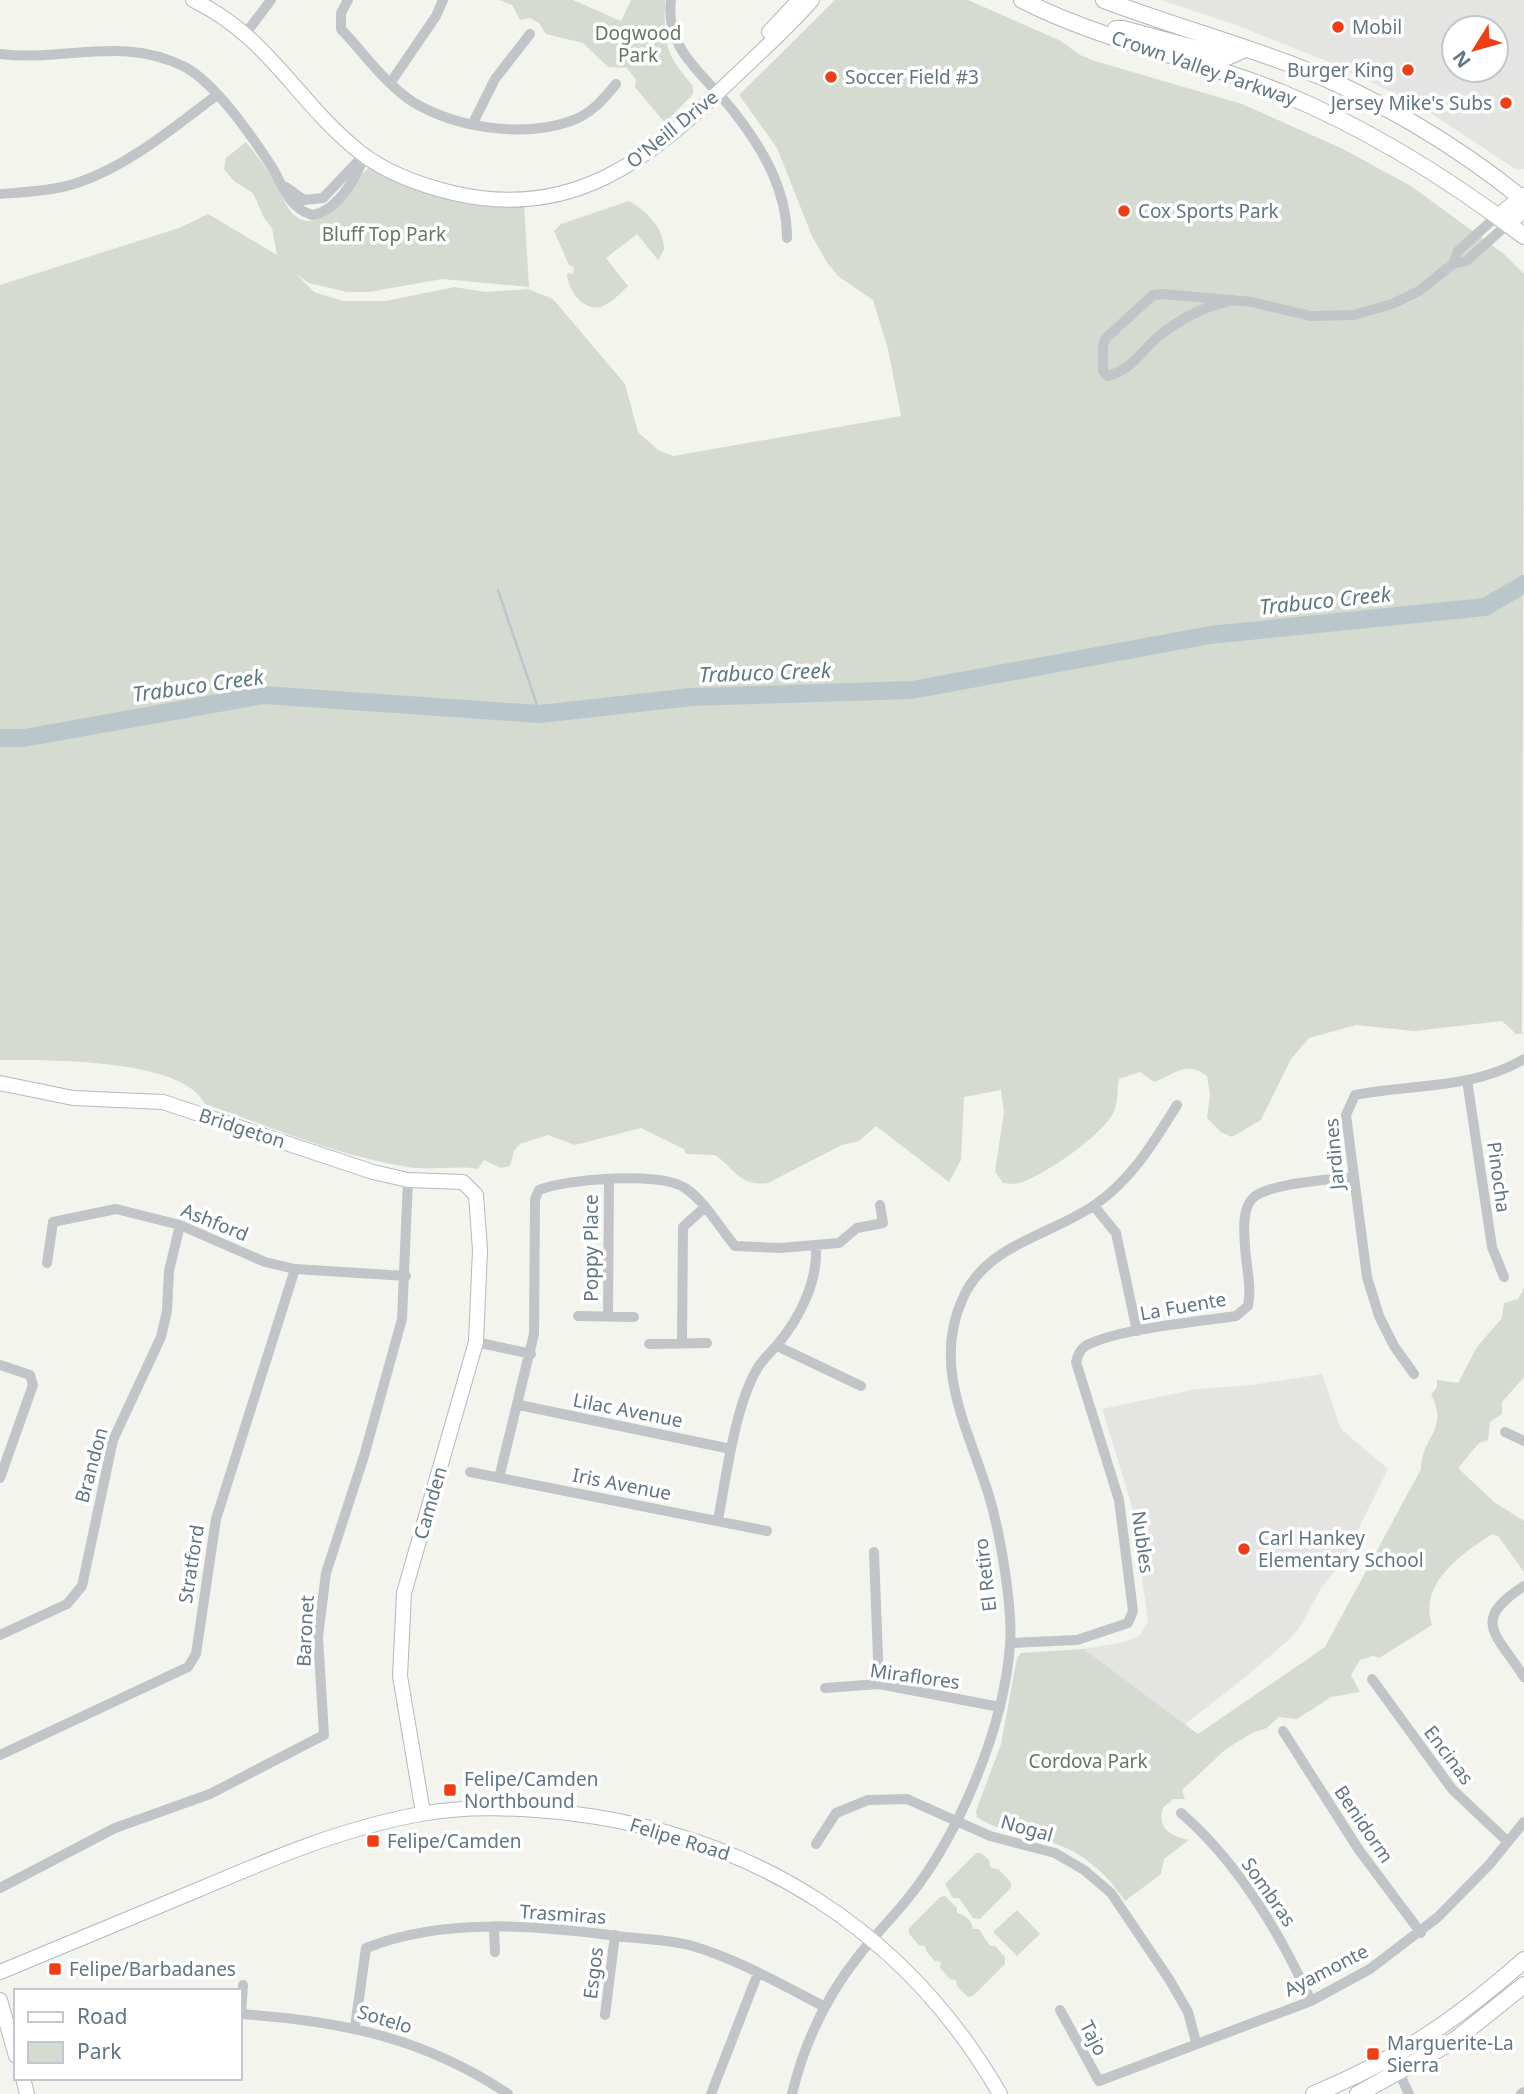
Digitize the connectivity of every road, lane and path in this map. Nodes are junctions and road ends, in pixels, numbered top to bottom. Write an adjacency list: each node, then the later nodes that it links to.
1 (193, 0): 11 (main road, O'Neill Drive)
2 (209, 0): 11 (main road, O'Neill Drive)
3 (271, 0): 11 (street)
4 (348, 0): 16 (street)
5 (443, 0): 16 (street)
6 (671, 0): 18 (street)
7 (799, 0): 18 (main road, O'Neill Drive)
8 (812, 0): 18 (main road, O'Neill Drive)
9 (1022, 0): 12 (main road, Crown Valley Parkway)
10 (1104, 0): 14 (main road, Crown Valley Parkway)
11 (247, 30): 21 (main road, O'Neill Drive)
12 (1099, 32): 14 (main road); 24 (main road, Crown Valley Parkway)
13 (530, 34): 20 (street)
14 (1245, 49): 23 (main road, Crown Valley Parkway)
15 (0, 54): 19 (street)
16 (391, 82): 20 (street)
17 (616, 84): 20 (street)
18 (714, 90): 21 (main road, O'Neill Drive); 26 (street)
19 (217, 95): 21 (street); 22 (street)
20 (472, 123)
21 (366, 152)
22 (0, 194)
23 (1523, 200): 24 (main road)
24 (1503, 220): 25 (main road, Crown Valley Parkway); 27 (street)
25 (1524, 236)
26 (787, 238)
27 (1233, 300): 27 (street)
28 (1524, 1059): 29 (street, Jardines)
29 (1467, 1080): 32 (street, Jardines); 44 (street, Pinocha)
30 (0, 1083): 34 (main road, Bridgeton)
31 (1177, 1105): 37 (street, El Retiro)
32 (1352, 1177): 48 (street, La Fuente); 57 (street, Jardines)
33 (609, 1179): 38 (street); 46 (street, Poppy Place); 55 (street)
34 (408, 1180): 35 (main road, Bridgeton); 43 (street, Baronet)
35 (476, 1195): 49 (main road, Camden)
36 (880, 1205): 40 (street)
37 (1094, 1206): 48 (street); 71 (street, El Retiro)
38 (704, 1208): 40 (street); 51 (street)
39 (180, 1224): 41 (street, Ashford); 42 (street, Ashford); 70 (street, Brandon)
40 (816, 1246): 53 (street)
41 (47, 1263)
42 (295, 1269): 43 (street, Ashford); 78 (street, Stratford)
43 (406, 1276): 85 (street, Baronet)
44 (1504, 1277)
45 (578, 1316): 46 (street, Poppy Place)
46 (608, 1317): 47 (street, Poppy Place)
47 (634, 1317)
48 (1137, 1331): 54 (street, La Fuente)
49 (476, 1342): 55 (street); 79 (main road, Camden)
50 (649, 1343): 51 (street)
51 (682, 1343): 52 (street)
52 (706, 1343)
53 (776, 1346): 58 (street); 62 (street)
54 (1079, 1351): 71 (street, Nubles)
55 (531, 1354): 59 (street)
56 (0, 1366): 64 (street)
57 (1414, 1374)
58 (861, 1386)
59 (519, 1405): 62 (street, Lilac Avenue); 65 (street)
60 (1505, 1433): 61 (street)
61 (1524, 1441)
62 (731, 1449): 66 (street)
63 (470, 1472): 65 (street, Iris Avenue)
64 (0, 1478)
65 (499, 1478): 66 (street, Iris Avenue)
66 (718, 1520): 67 (street, Iris Avenue)
67 (767, 1531)
68 (874, 1552): 74 (street)
69 (1524, 1586): 72 (street)
70 (0, 1635)
71 (1011, 1643): 76 (street, El Retiro)
72 (1524, 1677)
73 (1372, 1679): 83 (street, Encinas)
74 (879, 1684): 75 (street, Miraflores); 76 (street, Miraflores)
75 (825, 1688)
76 (1000, 1707): 81 (street, El Retiro)
77 (1283, 1731): 87 (street, Benidorm)
78 (0, 1755)
79 (423, 1813): 89 (main road, Felipe Road); 92 (main road, Felipe Road)
80 (1181, 1813): 98 (street, Sombras)
81 (958, 1820): 84 (street, Nogal); 89 (street, El Retiro); 104 (street, Nogal)
82 (1524, 1822): 83 (street, Ayamonte)
83 (1508, 1842): 87 (street, Ayamonte)
84 (816, 1844)
85 (0, 1888)
86 (494, 1928): 88 (street, Trasmiras); 90 (street); 103 (street, Trasmiras)
87 (1421, 1933): 98 (street, Ayamonte)
88 (615, 1935): 93 (street, Trasmiras); 102 (street, Esgos)
89 (872, 1939): 99 (street, El Retiro); 111 (main road, Felipe Road)
90 (495, 1952)
91 (1524, 1960): 106 (main road)
92 (0, 1972)
93 (758, 1973): 99 (street, Trasmiras); 109 (street)
94 (243, 1985): 96 (street)
95 (1524, 1985): 106 (main road)
96 (242, 1995)
97 (0, 2000): 105 (main road)
98 (1311, 2001): 104 (street, Ayamonte)
99 (825, 2007): 110 (street, El Retiro)
100 (1060, 2010): 107 (street, Tajo)
101 (242, 2014): 103 (street, Sotelo)
102 (605, 2015)
103 (355, 2027): 108 (street, Sotelo)
104 (1196, 2042): 107 (street, Ayamonte)
105 (14, 2049)
106 (1396, 2066): 112 (main road); 113 (main road); 114 (street)
107 (1099, 2081)
108 (508, 2094)
109 (711, 2094)
110 (792, 2094)
111 (1000, 2094)
112 (1314, 2094)
113 (1358, 2094)
114 (1409, 2094)

